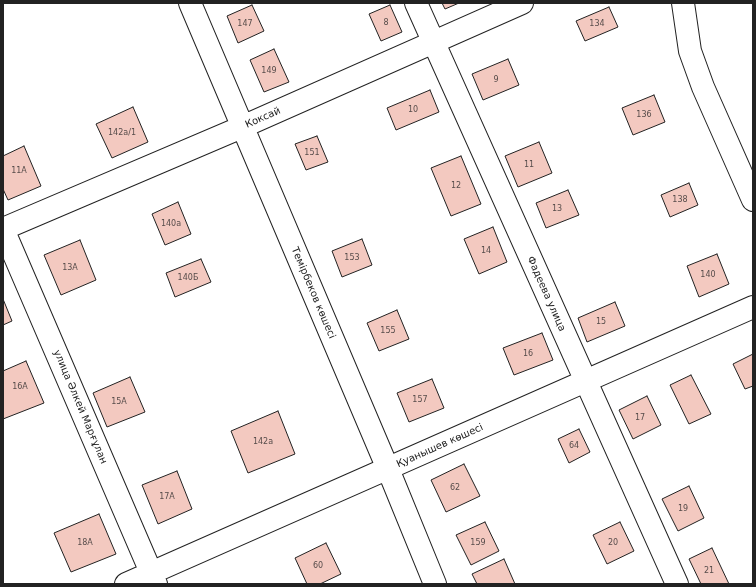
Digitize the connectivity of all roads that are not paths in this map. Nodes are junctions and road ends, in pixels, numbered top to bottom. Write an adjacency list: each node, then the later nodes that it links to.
1 (190, 3): 6 (street, Темірбеков көшесі)
2 (416, 3): 5 (street, Фадеева улица)
3 (522, 3): 5 (street, Коксай)
4 (683, 3): 7 (street)
5 (433, 42): 6 (street, Коксай); 10 (street, Фадеева улица)
6 (242, 127): 8 (street, Коксай); 11 (street, Темірбеков көшесі)
7 (753, 200)
8 (3, 229): 12 (street, улица Әлкей Марғұлан)
9 (753, 307): 10 (street, Қуанышев көшесі)
10 (585, 381): 11 (street, Қуанышев көшесі); 15 (street, Фадеева улица)
11 (388, 469): 12 (street, Қуанышев көшесі); 14 (street, Темірбеков көшесі)
12 (154, 578): 13 (street, Қуанышев көшесі)
13 (126, 584)
14 (435, 584)
15 (677, 584)

